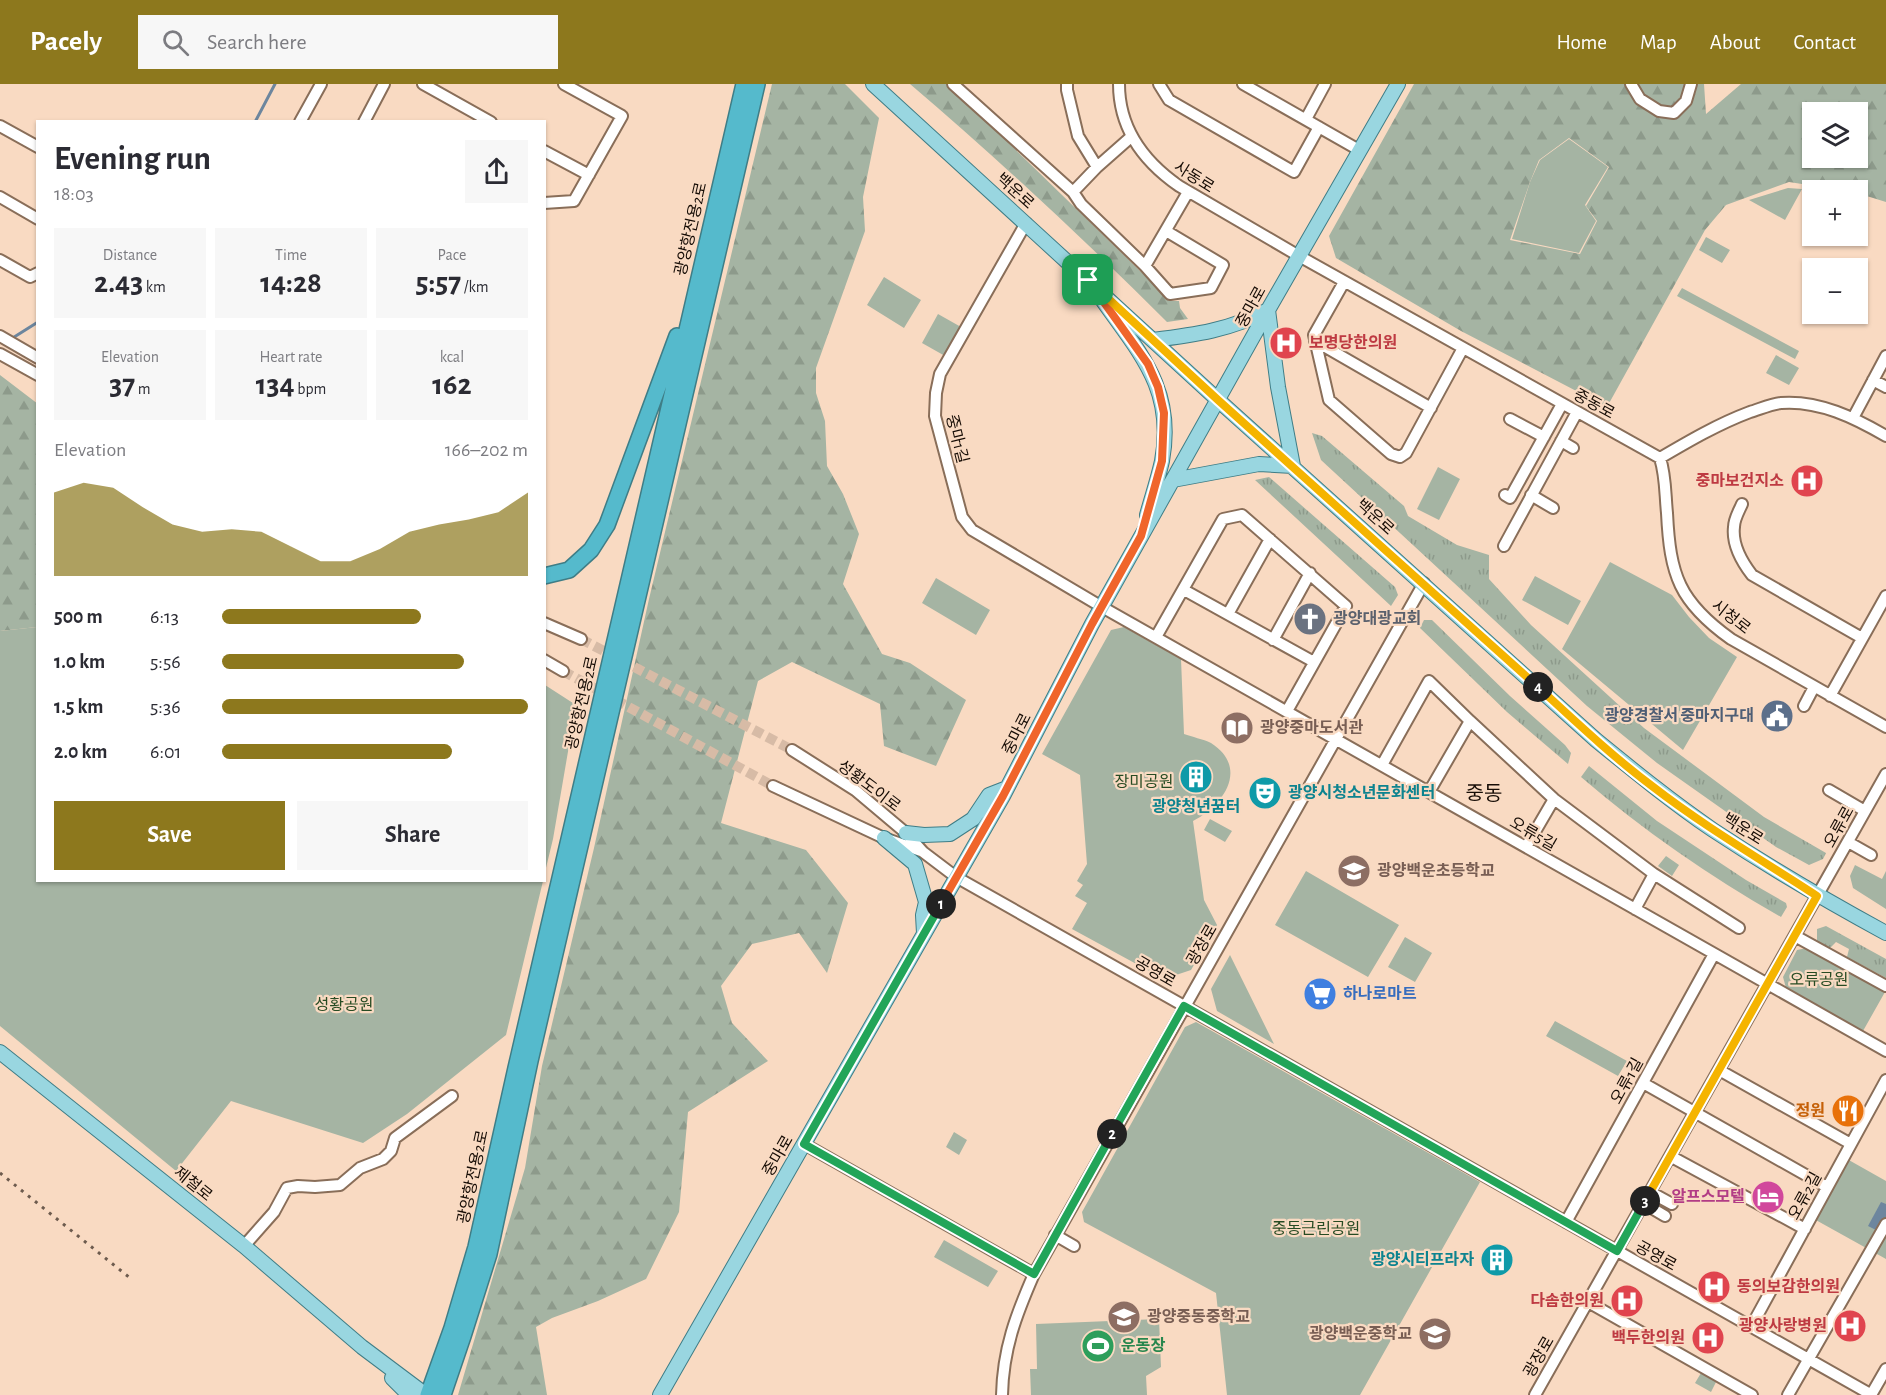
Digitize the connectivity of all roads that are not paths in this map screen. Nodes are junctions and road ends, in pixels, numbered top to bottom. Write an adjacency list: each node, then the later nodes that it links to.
1 (321, 84): 18 (street)
2 (384, 84): 19 (street)
3 (423, 84): 20 (street)
4 (564, 84): 29 (street)
5 (744, 84): 41 (highway, 광양항전용2로)
6 (873, 84): 35 (main road, 백운로)
7 (952, 84): 30 (street)
8 (1119, 84): 23 (street, 사동로)
9 (1159, 84): 21 (street)
10 (1244, 84): 17 (street)
11 (1325, 84): 17 (street)
12 (1398, 84): 26 (main road, 중마로)
13 (1631, 84): 14 (street)
14 (1691, 84)
15 (1064, 86): 28 (street)
16 (756, 90): 149 (highway, 광양항전용2로)
17 (1306, 119): 21 (street)
18 (301, 120)
19 (364, 120)
20 (487, 120)
21 (1319, 127): 26 (street)
22 (3, 128): 24 (street); 25 (street)
23 (1131, 137): 28 (street); 31 (street, 사동로)
24 (0, 140)
25 (36, 146)
26 (1359, 150): 37 (main road, 중마로)
27 (546, 152): 29 (street)
28 (1097, 167): 30 (street)
29 (589, 175): 33 (street)
30 (1073, 192): 39 (street)
31 (1188, 192): 36 (street); 37 (street, 사동로)
32 (0, 197): 34 (street)
33 (546, 203)
34 (36, 218)
35 (1026, 223): 42 (main road, 백운로); 80 (street, 중마1길)
36 (1166, 231): 39 (street); 39 (street)
37 (1299, 256): 43 (street, 중동로); 44 (main road, 중마로)
38 (0, 260): 40 (street)
39 (1145, 266)
40 (36, 274)
41 (699, 277): 76 (highway); 149 (highway, 광양항전용2로)
42 (1088, 280): 46 (main road, 백운로); 72 (main road)
43 (1344, 282): 47 (street); 48 (street, 중동로)
44 (1268, 310): 46 (main road); 55 (main road, 중마로); 66 (main road)
45 (0, 336): 51 (street)
46 (1153, 340): 55 (main road, 백운로)
47 (1315, 341): 57 (street); 57 (street)
48 (1463, 348): 56 (street, 중동로); 57 (street)
49 (0, 354): 52 (street)
50 (1886, 356): 53 (street)
51 (36, 357)
52 (36, 374)
53 (1873, 380): 54 (street); 59 (street)
54 (1886, 387)
55 (1218, 400): 66 (main road, 백운로); 67 (main road, 중마로)
56 (1562, 404): 58 (street, 중동로); 62 (street)
57 (1431, 408)
58 (1577, 412): 63 (street); 65 (street, 중동로)
59 (1853, 418): 61 (street); 65 (street)
60 (1510, 419): 62 (street)
61 (1886, 436)
62 (1544, 437): 68 (street)
63 (1561, 441): 64 (street); 69 (street)
64 (1573, 448)
65 (1660, 458): 90 (street, 시청로)
66 (1293, 466): 67 (main road); 77 (main road, 백운로)
67 (1173, 480): 72 (main road, 중마로)
68 (1505, 495)
69 (1531, 495): 71 (street); 74 (street)
70 (1742, 504): 84 (street)
71 (1553, 508)
72 (1141, 536): 80 (main road, 중마로)
73 (1270, 539): 75 (street); 78 (street); 81 (street)
74 (1504, 546)
75 (1310, 573): 86 (street); 88 (street)
76 (546, 576)
77 (1424, 583): 96 (street, 광장로); 114 (main road, 백운로)
78 (1184, 590): 81 (street); 83 (street)
79 (1886, 596): 84 (street)
80 (1102, 607): 83 (street, 오류5길); 101 (main road, 중마로)
81 (1228, 614): 86 (street)
82 (546, 624): 85 (street)
83 (1156, 637): 93 (street, 오류5길)
84 (1862, 638): 91 (street)
85 (581, 639)
86 (1273, 640): 88 (street)
87 (546, 661): 89 (street)
88 (1314, 662): 93 (street)
89 (562, 671)
90 (1814, 687): 91 (street, 시청로); 92 (street)
91 (1830, 696): 95 (street, 시청로)
92 (1803, 706)
93 (1287, 711): 96 (street, 오류5길)
94 (1470, 721): 98 (street); 103 (street); 104 (street)
95 (1886, 727)
96 (1336, 739): 98 (street, 오류5길); 123 (street, 광장로)
97 (792, 750): 106 (street, 성황도이로)
98 (1382, 765): 103 (street, 오류5길)
99 (1886, 774): 105 (street, 오류로)
100 (773, 786): 107 (street, 성황도이로)
101 (1007, 788): 106 (main road); 113 (main road, 중마로)
102 (1829, 790): 105 (street)
103 (1429, 792): 109 (street, 오류5길)
104 (1554, 799): 109 (street); 112 (street)
105 (1865, 810): 108 (street, 오류로)
106 (906, 833): 110 (street, 성황도이로)
107 (884, 838): 110 (street, 성황도이로); 118 (main road)
108 (1848, 842): 111 (street); 114 (street, 오류로)
109 (1526, 847): 115 (street, 오류5길)
110 (923, 852): 113 (street, 성황도이로)
111 (1871, 855)
112 (1654, 874): 115 (street); 116 (street)
113 (956, 877): 118 (main road, 중마로); 123 (street, 공영로)
114 (1817, 896): 117 (main road, 백운로); 119 (street, 광장로)
115 (1635, 909): 120 (street, 오류5길)
116 (1739, 928)
117 (1886, 933)
118 (924, 935): 131 (main road, 중마로)
119 (1795, 936): 121 (street, 광장로); 122 (street)
120 (1714, 954): 121 (street, 오류5길); 128 (street, 오류1길)
121 (1767, 984): 124 (street, 오류5길); 126 (street, 광장로)
122 (1886, 986)
123 (1184, 1006): 139 (street, 공영로); 142 (street, 광장로)
124 (1886, 1051)
125 (0, 1052): 144 (main road, 제철로)
126 (1719, 1070): 130 (street, 광장로); 132 (street)
127 (1886, 1080): 132 (street, 오류2길)
128 (1643, 1083): 130 (street); 139 (street, 오류1길)
129 (452, 1096): 144 (street)
130 (1695, 1112): 133 (street, 광장로); 134 (street)
131 (804, 1144): 146 (street); 153 (main road, 중마로)
132 (1851, 1144): 134 (street, 오류2길)
133 (1670, 1155): 135 (street, 광장로); 141 (street)
134 (1827, 1187): 141 (street, 오류2길)
135 (1650, 1192): 136 (street, 광장로); 137 (street)
136 (1643, 1203): 138 (street); 145 (street, 광장로)
137 (1672, 1204)
138 (1665, 1216)
139 (1566, 1222): 145 (street, 공영로)
140 (1886, 1224): 151 (street)
141 (1804, 1229): 148 (street, 오류2길)
142 (1055, 1235): 143 (street); 146 (street, 광장로)
143 (1074, 1245)
144 (244, 1246): 150 (main road, 제철로)
145 (1617, 1251): 147 (street, 광장로); 148 (street, 공영로)
146 (1034, 1274): 157 (street, 광장로)
147 (1588, 1302): 158 (street, 광장로); 159 (street)
148 (1751, 1327): 151 (street, 공영로)
149 (458, 1332): 155 (highway); 156 (highway)
150 (362, 1347): 154 (main road, 제철로); 155 (main road, 제철로)
151 (1809, 1359): 160 (street); 161 (street, 공영로)
152 (1886, 1369): 161 (street)
153 (659, 1394)
154 (409, 1395)
155 (427, 1395)
156 (443, 1395)
157 (1002, 1395)
158 (1535, 1395)
159 (1752, 1395)
160 (1788, 1395)
161 (1872, 1395)

